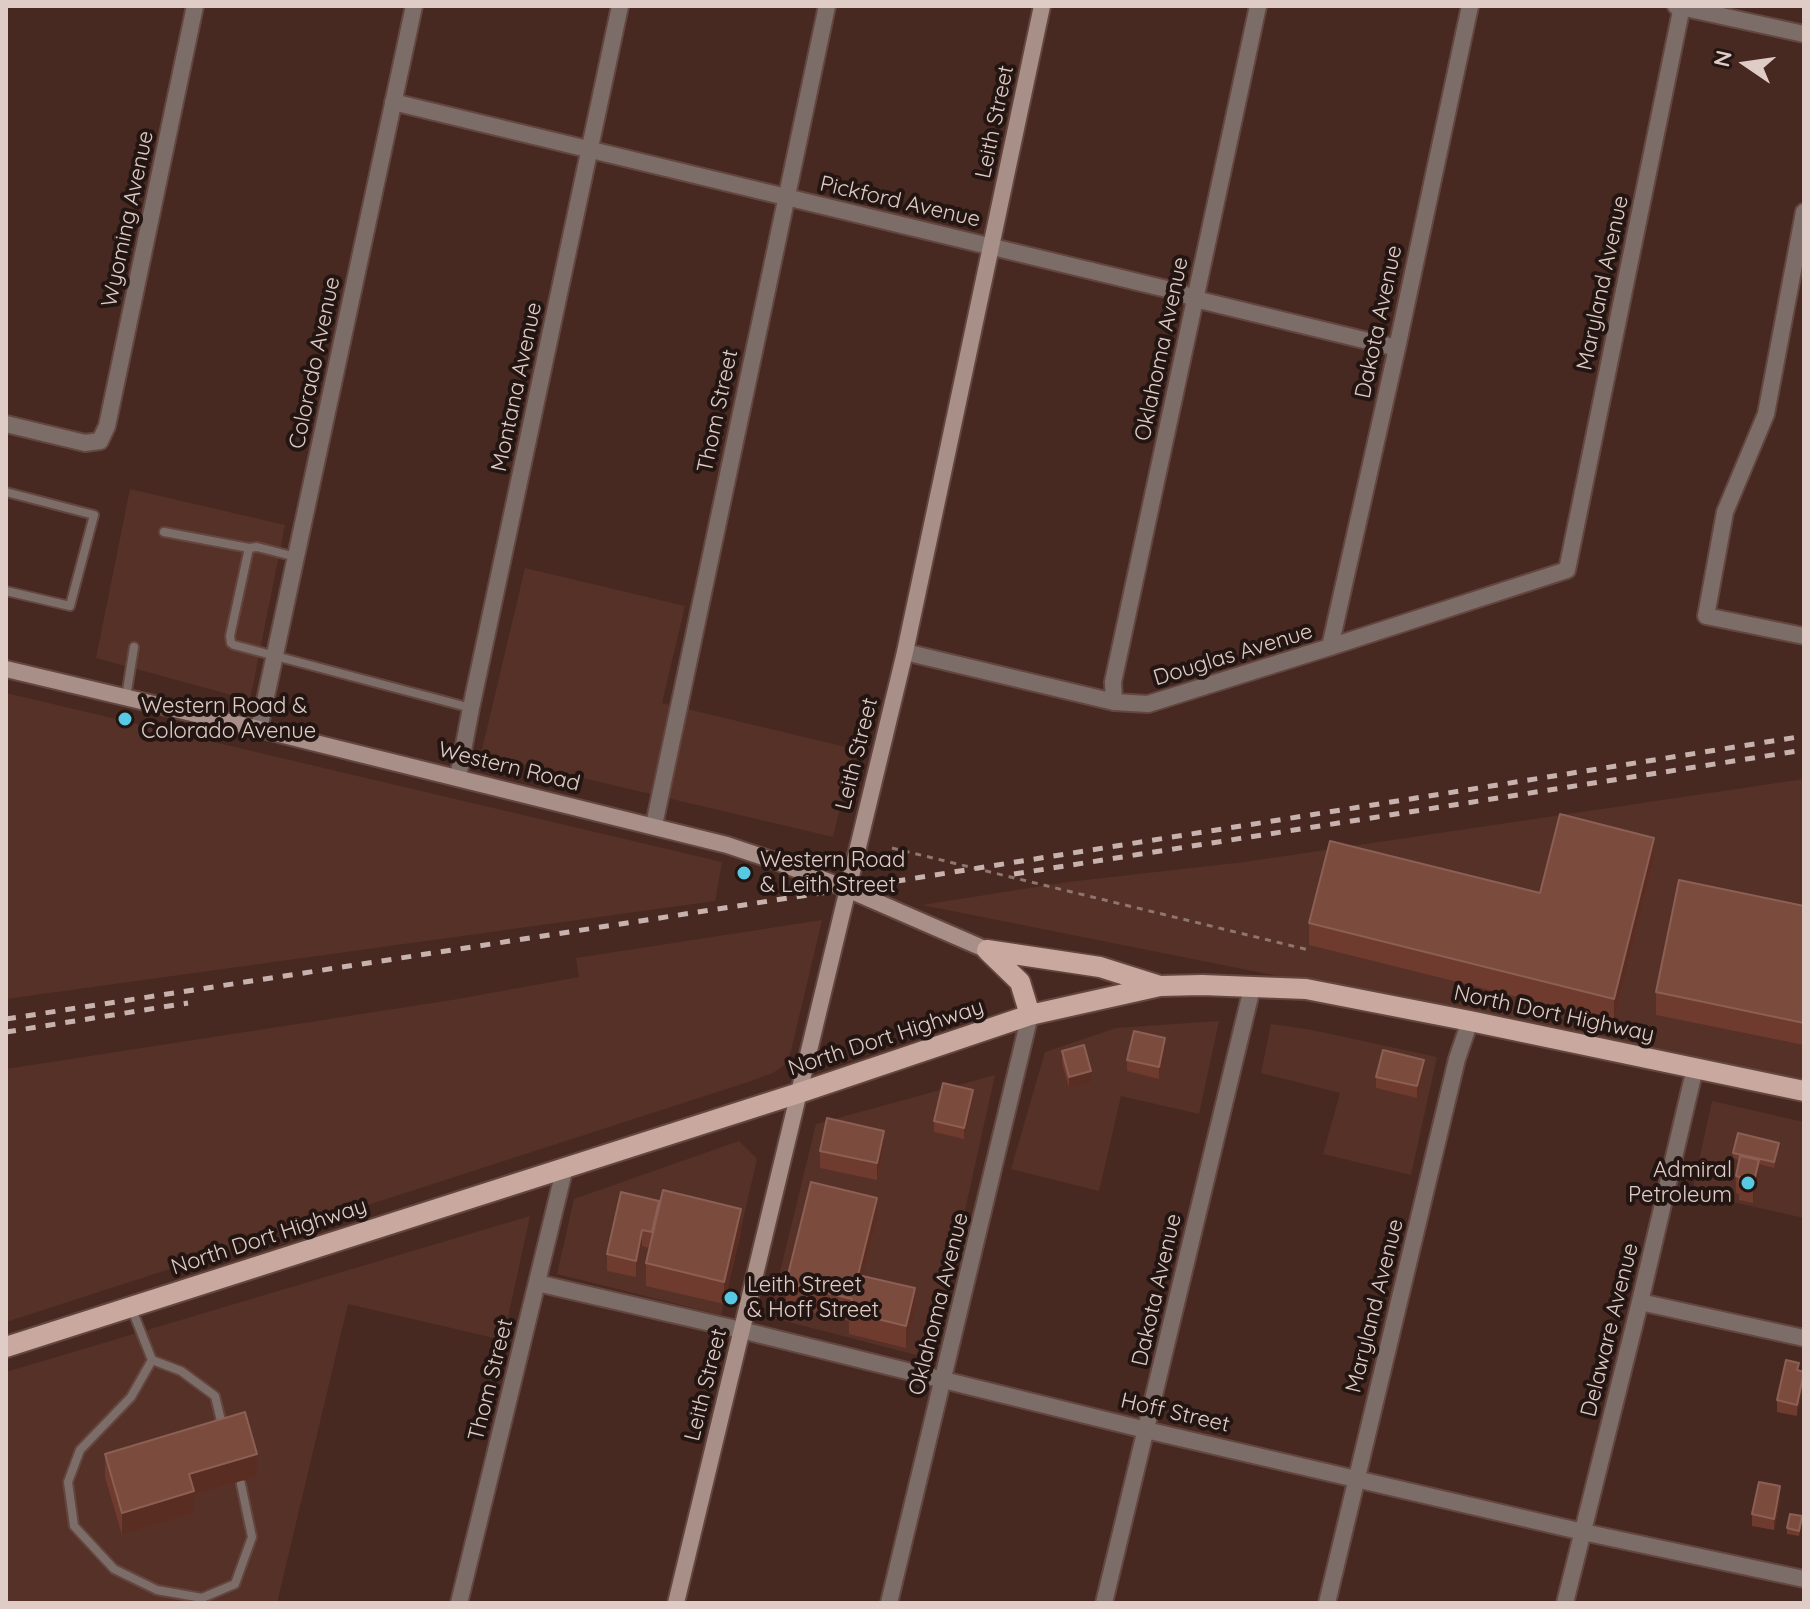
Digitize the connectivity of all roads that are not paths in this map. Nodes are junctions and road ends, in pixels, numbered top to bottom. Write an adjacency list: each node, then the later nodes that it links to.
1 (195, 6): 17 (street, Wyoming Avenue)
2 (414, 6): 10 (street, Colorado Avenue)
3 (620, 6): 11 (street, Montana Avenue)
4 (827, 6): 12 (street, Thom Street)
5 (1042, 6): 14 (street, Leith Street)
6 (1258, 6): 15 (street, Oklahoma Avenue)
7 (1470, 6): 16 (street, Dakota Avenue)
8 (1680, 6): 9 (street); 22 (street, Maryland Avenue)
9 (1804, 34)
10 (393, 102): 11 (street, Pickford Avenue); 21 (street, Colorado Avenue)
11 (589, 150): 12 (street, Pickford Avenue); 32 (street, Montana Avenue)
12 (785, 198): 14 (street, Pickford Avenue); 35 (street, Thom Street)
13 (1804, 212): 24 (street)
14 (990, 246): 15 (street, Pickford Avenue); 27 (street, Leith Street)
15 (1195, 299): 16 (street, Pickford Avenue); 31 (street, Oklahoma Avenue)
16 (1397, 348): 26 (street, Dakota Avenue)
17 (6, 424)
18 (6, 492): 23 (lane)
19 (164, 532): 20 (lane)
20 (249, 548): 21 (lane); 28 (lane)
21 (296, 557): 28 (street, Colorado Avenue)
22 (1567, 570): 26 (street, Douglas Avenue)
23 (6, 591)
24 (1804, 636)
25 (134, 647): 30 (lane)
26 (1330, 647): 31 (street, Douglas Avenue)
27 (905, 652): 31 (street, Douglas Avenue); 36 (street, Leith Street)
28 (274, 657): 32 (lane); 33 (street, Colorado Avenue)
29 (6, 669): 30 (street, Western Road)
30 (126, 697): 33 (street, Western Road)
31 (1114, 702)
32 (471, 708): 34 (street, Montana Avenue)
33 (259, 729): 34 (street, Western Road)
34 (458, 777): 35 (street, Western Road)
35 (654, 825): 36 (street, Western Road)
36 (847, 889): 37 (street, Western Road); 44 (street, Leith Street)
37 (987, 950): 38 (main road); 40 (main road)
38 (1160, 986): 39 (main road, North Dort Highway); 40 (main road, North Dort Highway)
39 (1252, 988): 41 (main road, North Dort Highway); 54 (street, Dakota Avenue)
40 (1030, 1015): 44 (main road, North Dort Highway); 53 (street, Oklahoma Avenue)
41 (1470, 1021): 42 (main road, North Dort Highway); 56 (street, Maryland Avenue)
42 (1695, 1068): 43 (main road, North Dort Highway); 47 (street, Delaware Avenue)
43 (1804, 1091)
44 (799, 1093): 45 (main road, North Dort Highway); 49 (street, Leith Street)
45 (565, 1167): 46 (street, Thom Street); 48 (main road, North Dort Highway)
46 (537, 1283): 49 (street, Hoff Street); 60 (street, Thom Street)
47 (1640, 1302): 50 (street); 58 (street, Delaware Avenue)
48 (131, 1307): 51 (main road, North Dort Highway); 52 (lane)
49 (741, 1330): 53 (street, Hoff Street); 61 (street, Leith Street)
50 (1804, 1338)
51 (6, 1347)
52 (152, 1360): 55 (lane); 57 (lane)
53 (943, 1380): 54 (street, Hoff Street); 62 (street, Oklahoma Avenue)
54 (1146, 1430): 56 (street, Hoff Street); 63 (street, Dakota Avenue)
55 (226, 1438)
56 (1357, 1478): 58 (street, Hoff Street); 64 (street, Maryland Avenue)
57 (241, 1484)
58 (1583, 1532): 59 (street, Hoff Street); 65 (street, Delaware Avenue)
59 (1804, 1579)
60 (459, 1603)
61 (676, 1603)
62 (889, 1603)
63 (1104, 1603)
64 (1327, 1603)
65 (1565, 1603)

